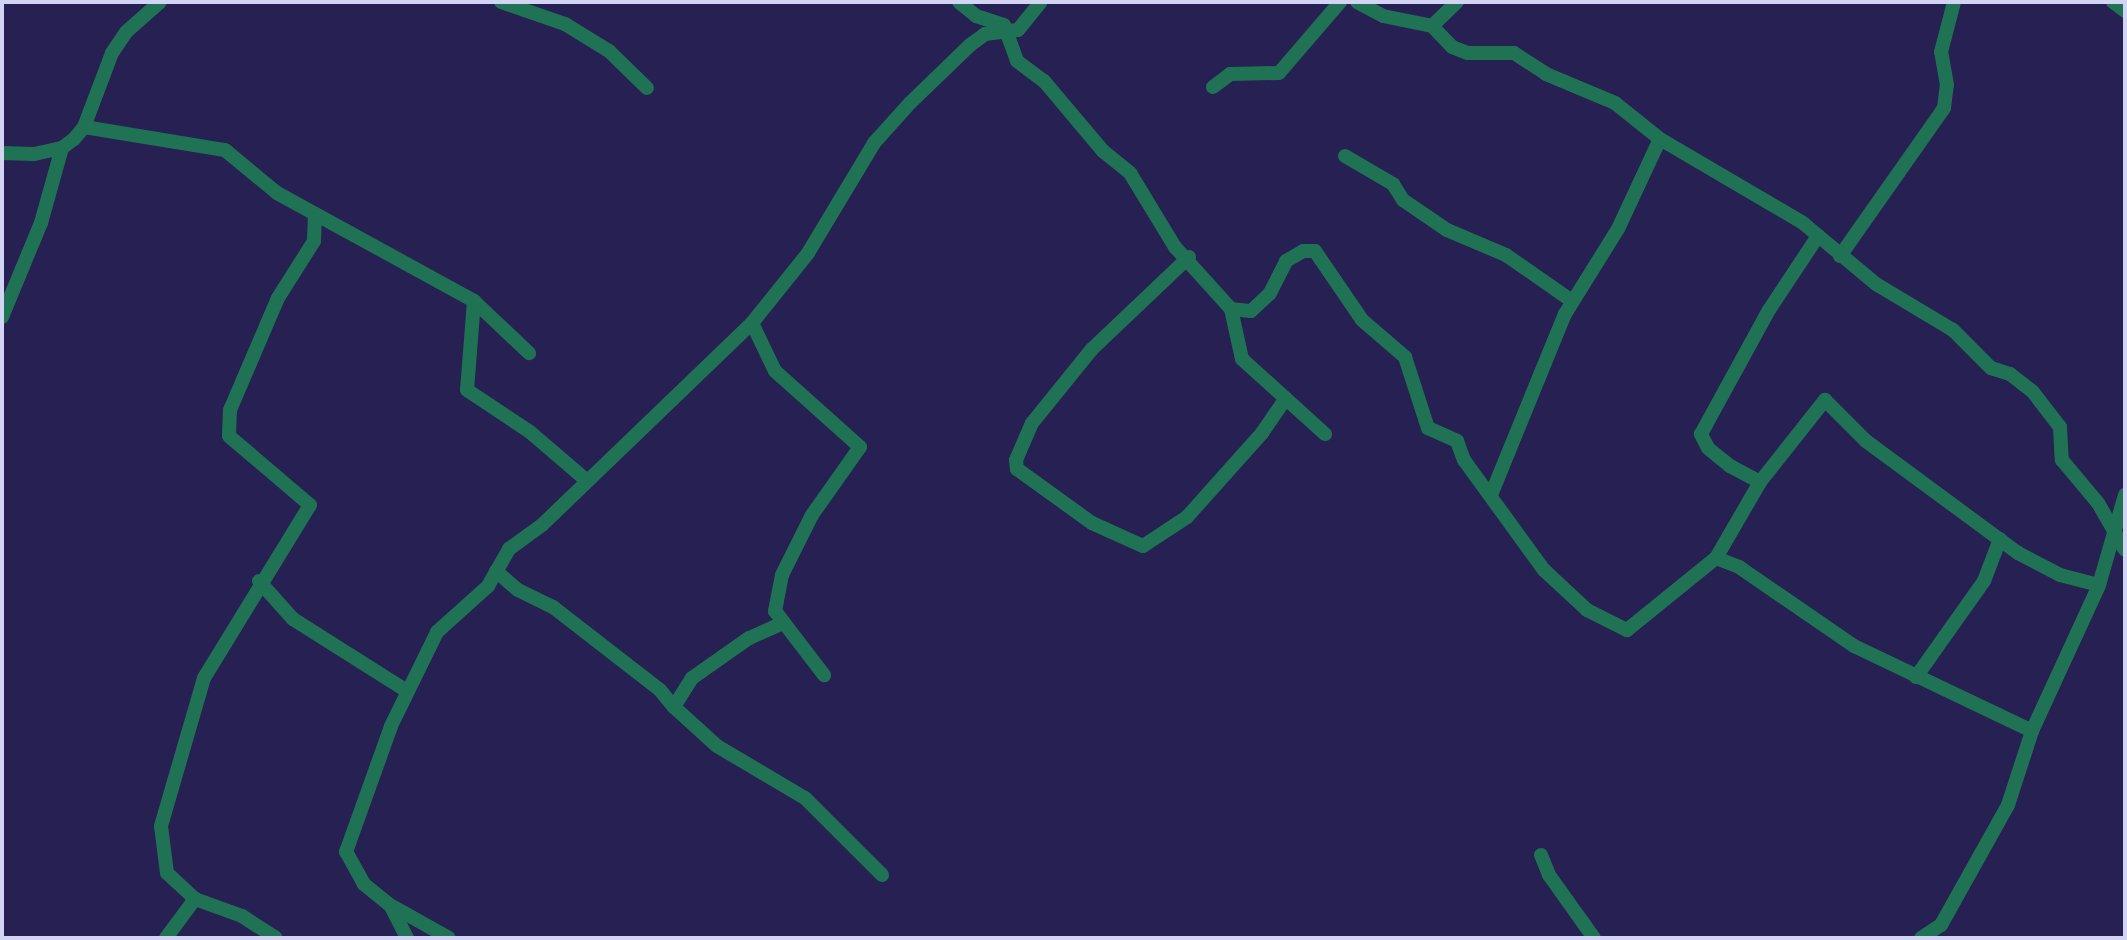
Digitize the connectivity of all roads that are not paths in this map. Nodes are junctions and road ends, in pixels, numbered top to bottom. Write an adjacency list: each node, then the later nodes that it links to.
1 (160, 2): 15 (street)
2 (501, 2): 14 (street)
3 (959, 2): 12 (street)
4 (1041, 2): 12 (street)
5 (1340, 2): 13 (street)
6 (1357, 2): 11 (street)
7 (1457, 2): 11 (street)
8 (1954, 2): 22 (street)
9 (2113, 2): 10 (street)
10 (2125, 11)
11 (1432, 26): 16 (street)
12 (1008, 32): 23 (street); 28 (street)
13 (1213, 87)
14 (647, 88)
15 (84, 127): 17 (street); 20 (street)
16 (1660, 139): 21 (street); 25 (street)
17 (62, 148): 18 (street); 27 (street)
18 (2, 153)
19 (1345, 156): 25 (street)
20 (315, 215): 24 (street); 41 (street)
21 (1818, 236): 22 (street); 33 (street)
22 (1840, 256): 36 (street)
23 (1189, 257): 26 (street); 30 (street)
24 (474, 301): 29 (street); 32 (street)
25 (1572, 301): 34 (street)
26 (1231, 309): 30 (street); 34 (street)
27 (2, 317)
28 (752, 323): 32 (street); 43 (street)
29 (529, 353)
30 (1286, 398): 31 (street)
31 (1325, 434)
32 (586, 480): 40 (street)
33 (1760, 482): 37 (street); 39 (street)
34 (1491, 495): 39 (street)
35 (2125, 495): 36 (street)
36 (2112, 526): 38 (street); 42 (street)
37 (2000, 539): 42 (street); 45 (street)
38 (2125, 550)
39 (1716, 558): 45 (street)
40 (496, 571): 46 (street); 47 (street)
41 (259, 581): 46 (street); 51 (street)
42 (2099, 585): 48 (street)
43 (783, 623): 44 (street); 47 (street)
44 (824, 675)
45 (1916, 677): 48 (street)
46 (407, 691): 52 (street)
47 (674, 707): 50 (street)
48 (2032, 731): 58 (street)
49 (1541, 855): 57 (street)
50 (882, 875)
51 (195, 899): 53 (street); 54 (street)
52 (391, 906): 55 (street); 56 (street)
53 (166, 938)
54 (276, 938)
55 (407, 938)
56 (449, 938)
57 (1594, 938)
58 (1921, 938)

